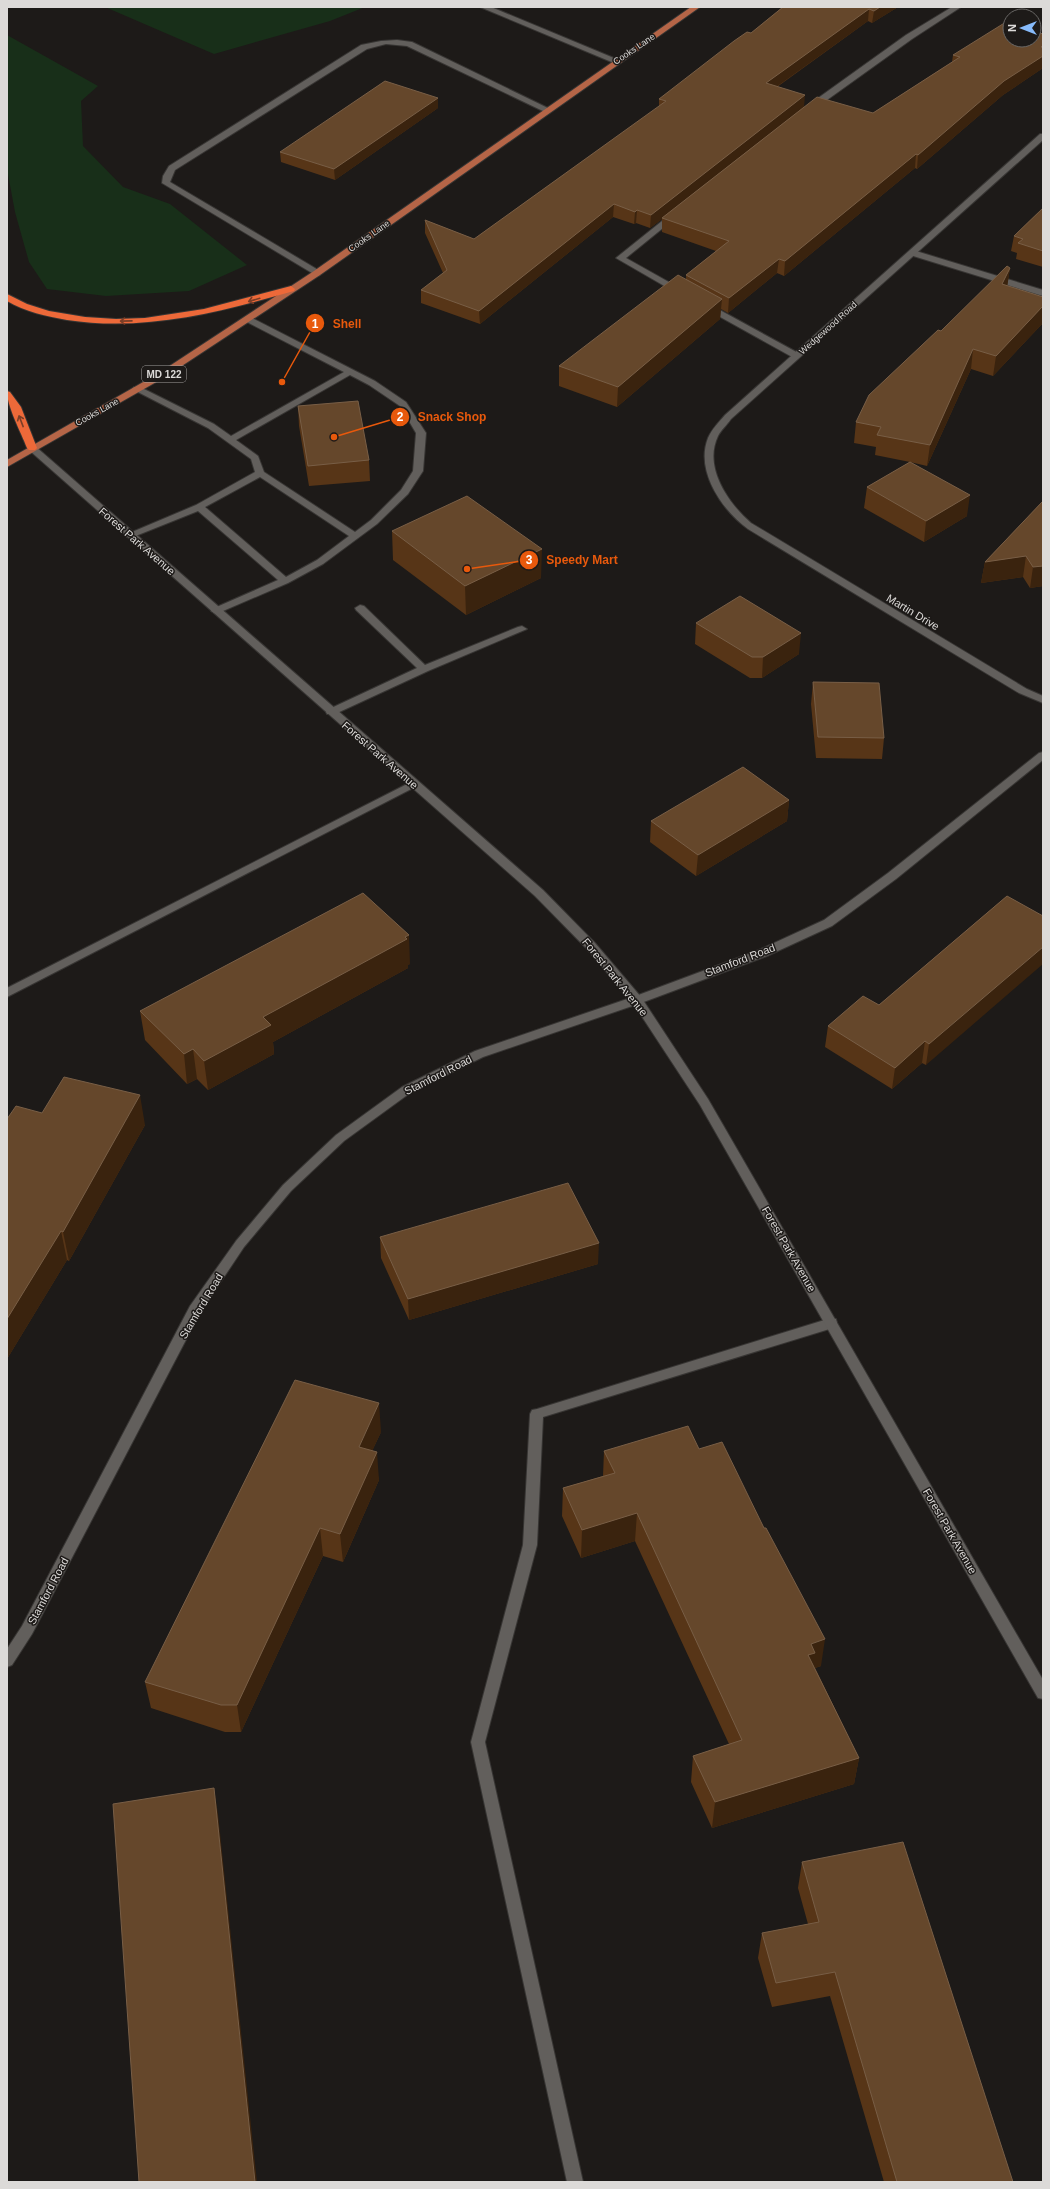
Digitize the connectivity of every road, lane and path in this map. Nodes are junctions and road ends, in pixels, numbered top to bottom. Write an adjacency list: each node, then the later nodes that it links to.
1 (484, 7): 4 (street)
2 (696, 7): 4 (main road, Cooks Lane)
3 (957, 7): 6 (street)
4 (616, 61): 5 (main road, Cooks Lane)
5 (548, 110): 10 (main road, Cooks Lane / MD 122); 10 (street)
6 (805, 112)
7 (1043, 136): 9 (street, Wedgewood Road)
8 (681, 209): 13 (street)
9 (913, 253): 12 (street); 17 (street, Wedgewood Road)
10 (317, 273): 11 (main road, Cooks Lane / MD 122)
11 (291, 289): 14 (highway, one-way to 14); 16 (main road, Cooks Lane / MD 122)
12 (1043, 293)
13 (688, 296)
14 (7, 297)
15 (701, 303): 17 (street)
16 (248, 319): 18 (street); 19 (main road, Cooks Lane / MD 122)
17 (797, 356): 29 (street, Wedgewood Road)
18 (350, 372): 21 (street); 28 (street)
19 (137, 389): 21 (street); 22 (main road, Cooks Lane / MD 122)
20 (7, 394): 22 (highway, one-way to 20)
21 (230, 440): 25 (street)
22 (32, 448): 23 (main road, MD 122); 24 (main road, MD 122); 27 (street, Forest Park Avenue)
23 (7, 453)
24 (7, 464)
25 (260, 473): 26 (street); 28 (street)
26 (199, 506): 27 (street); 30 (street)
27 (130, 535): 32 (street, Forest Park Avenue)
28 (355, 536): 30 (street)
29 (773, 541): 35 (street, Martin Drive)
30 (285, 581): 32 (street)
31 (360, 608): 34 (street)
32 (216, 611): 36 (street, Forest Park Avenue)
33 (522, 629): 34 (street)
34 (424, 669): 36 (street)
35 (1043, 700)
36 (331, 712): 38 (street, Forest Park Avenue)
37 (1043, 755): 40 (street, Stamford Road)
38 (413, 784): 39 (street); 40 (street, Forest Park Avenue)
39 (7, 993)
40 (637, 1000): 41 (street, Forest Park Avenue); 42 (street, Stamford Road)
41 (831, 1324): 43 (street, Forest Park Avenue); 44 (street)
42 (7, 1661)
43 (1043, 1693)
44 (574, 2182)

